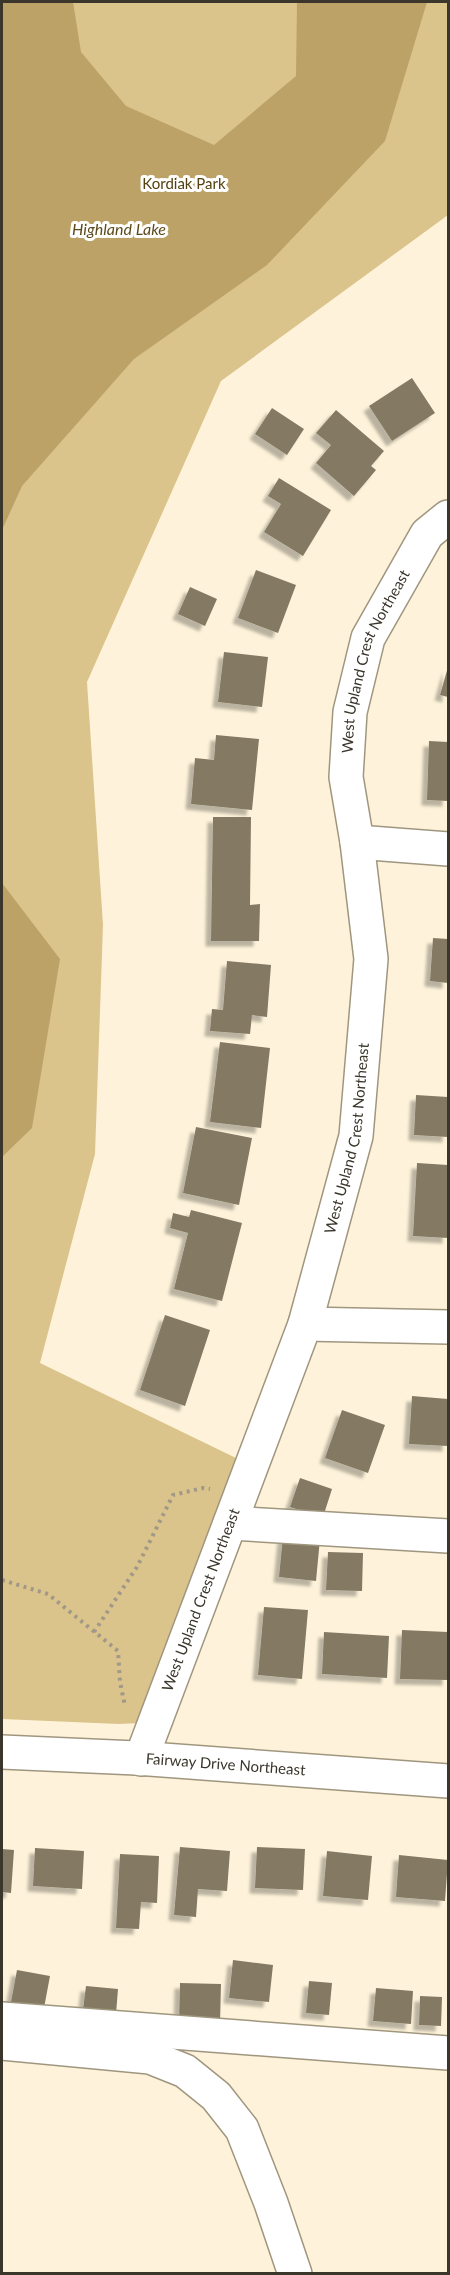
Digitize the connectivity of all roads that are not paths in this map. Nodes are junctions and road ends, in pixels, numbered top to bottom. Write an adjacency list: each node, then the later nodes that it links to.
1 (448, 517): 2 (street, West Upland Crest Northeast)
2 (357, 842): 3 (street); 4 (street, West Upland Crest Northeast)
3 (448, 849)
4 (305, 1324): 5 (street); 6 (street, West Upland Crest Northeast)
5 (448, 1327)
6 (235, 1509): 7 (street); 9 (street, West Upland Crest Northeast)
7 (448, 1536)
8 (2, 1752): 9 (street, Fairway Drive Northeast)
9 (139, 1759): 10 (street, Fairway Drive Northeast)
10 (448, 1780)
11 (2, 2019): 13 (street)
12 (2, 2043): 14 (street)
13 (448, 2053)
14 (295, 2274)

